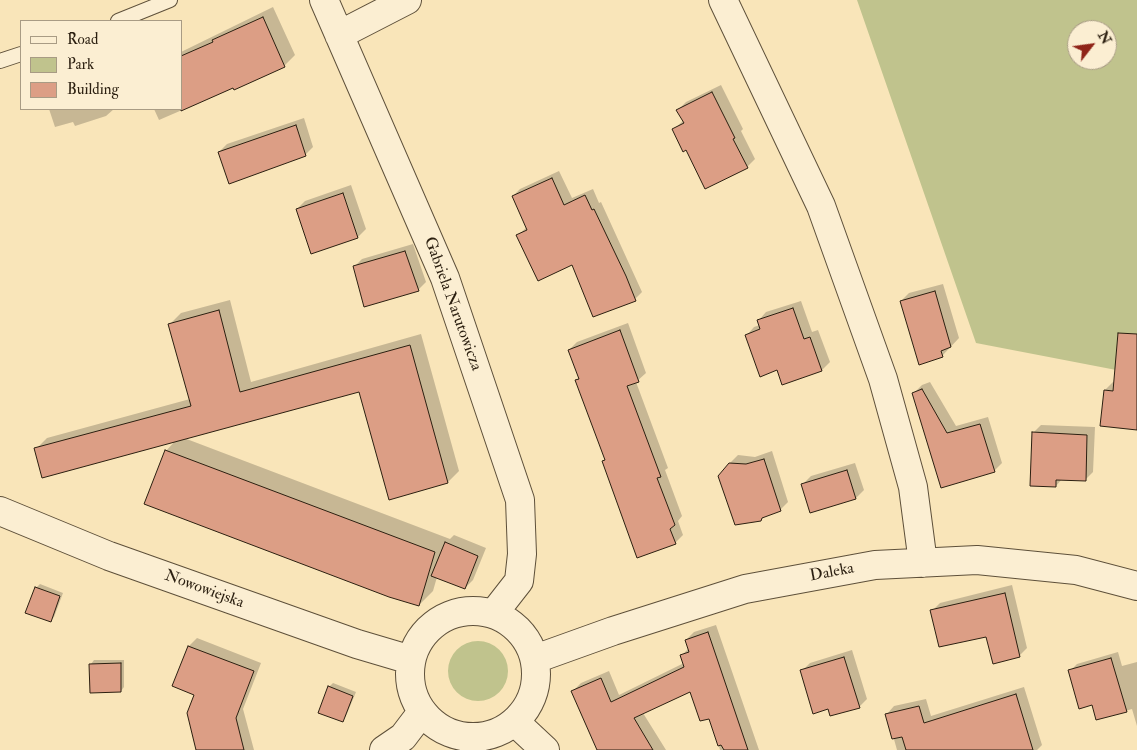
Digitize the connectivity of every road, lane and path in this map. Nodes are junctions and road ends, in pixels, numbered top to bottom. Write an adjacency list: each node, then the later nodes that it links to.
1 (170, 0): 5 (lane)
2 (324, 0): 6 (street, Gabriela Narutowicza)
3 (407, 0): 6 (street)
4 (723, 0): 10 (street)
5 (120, 20)
6 (340, 34): 12 (street, Gabriela Narutowicza)
7 (20, 54): 8 (lane)
8 (0, 61)
9 (0, 511): 14 (street, Nowowiejska)
10 (923, 562): 11 (street, Daleka); 13 (street, Daleka)
11 (1137, 586)
12 (494, 613): 13 (street); 14 (street)
13 (535, 659): 16 (street)
14 (411, 660): 15 (street)
15 (422, 712): 17 (street); 18 (street)
16 (515, 722): 17 (street); 19 (street)
17 (454, 743)
18 (384, 750)
19 (545, 750)

